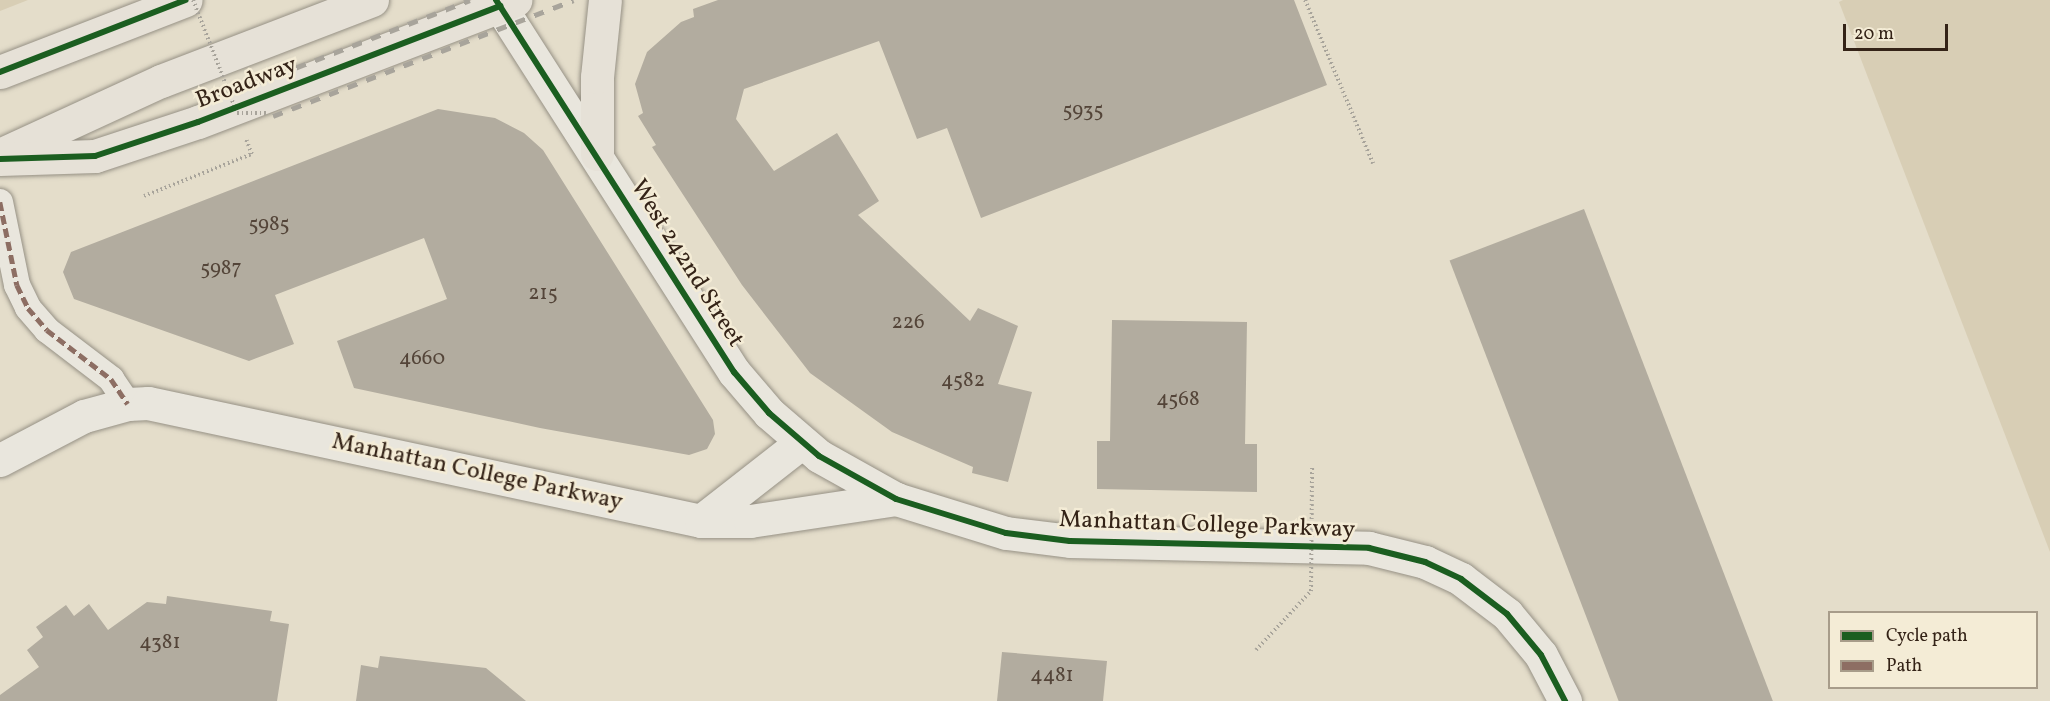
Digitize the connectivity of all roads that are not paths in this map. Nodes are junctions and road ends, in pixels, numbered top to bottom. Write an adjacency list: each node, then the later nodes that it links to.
1 (186, 0): 5 (main road)
2 (372, 0): 7 (main road, Broadway)
3 (605, 0): 6 (main road)
4 (504, 2): 6 (street, West 242nd Street); 7 (main road, Broadway)
5 (0, 72)
6 (597, 154): 10 (street, West 242nd Street)
7 (0, 157)
8 (0, 202): 9 (street)
9 (128, 404): 11 (street, Manhattan College Parkway); 13 (street, Manhattan College Parkway)
10 (801, 443): 12 (street, West 242nd Street); 13 (street)
11 (0, 460)
12 (896, 499): 13 (street, Manhattan College Parkway); 14 (street, Manhattan College Parkway)
13 (701, 521)
14 (1566, 701)

